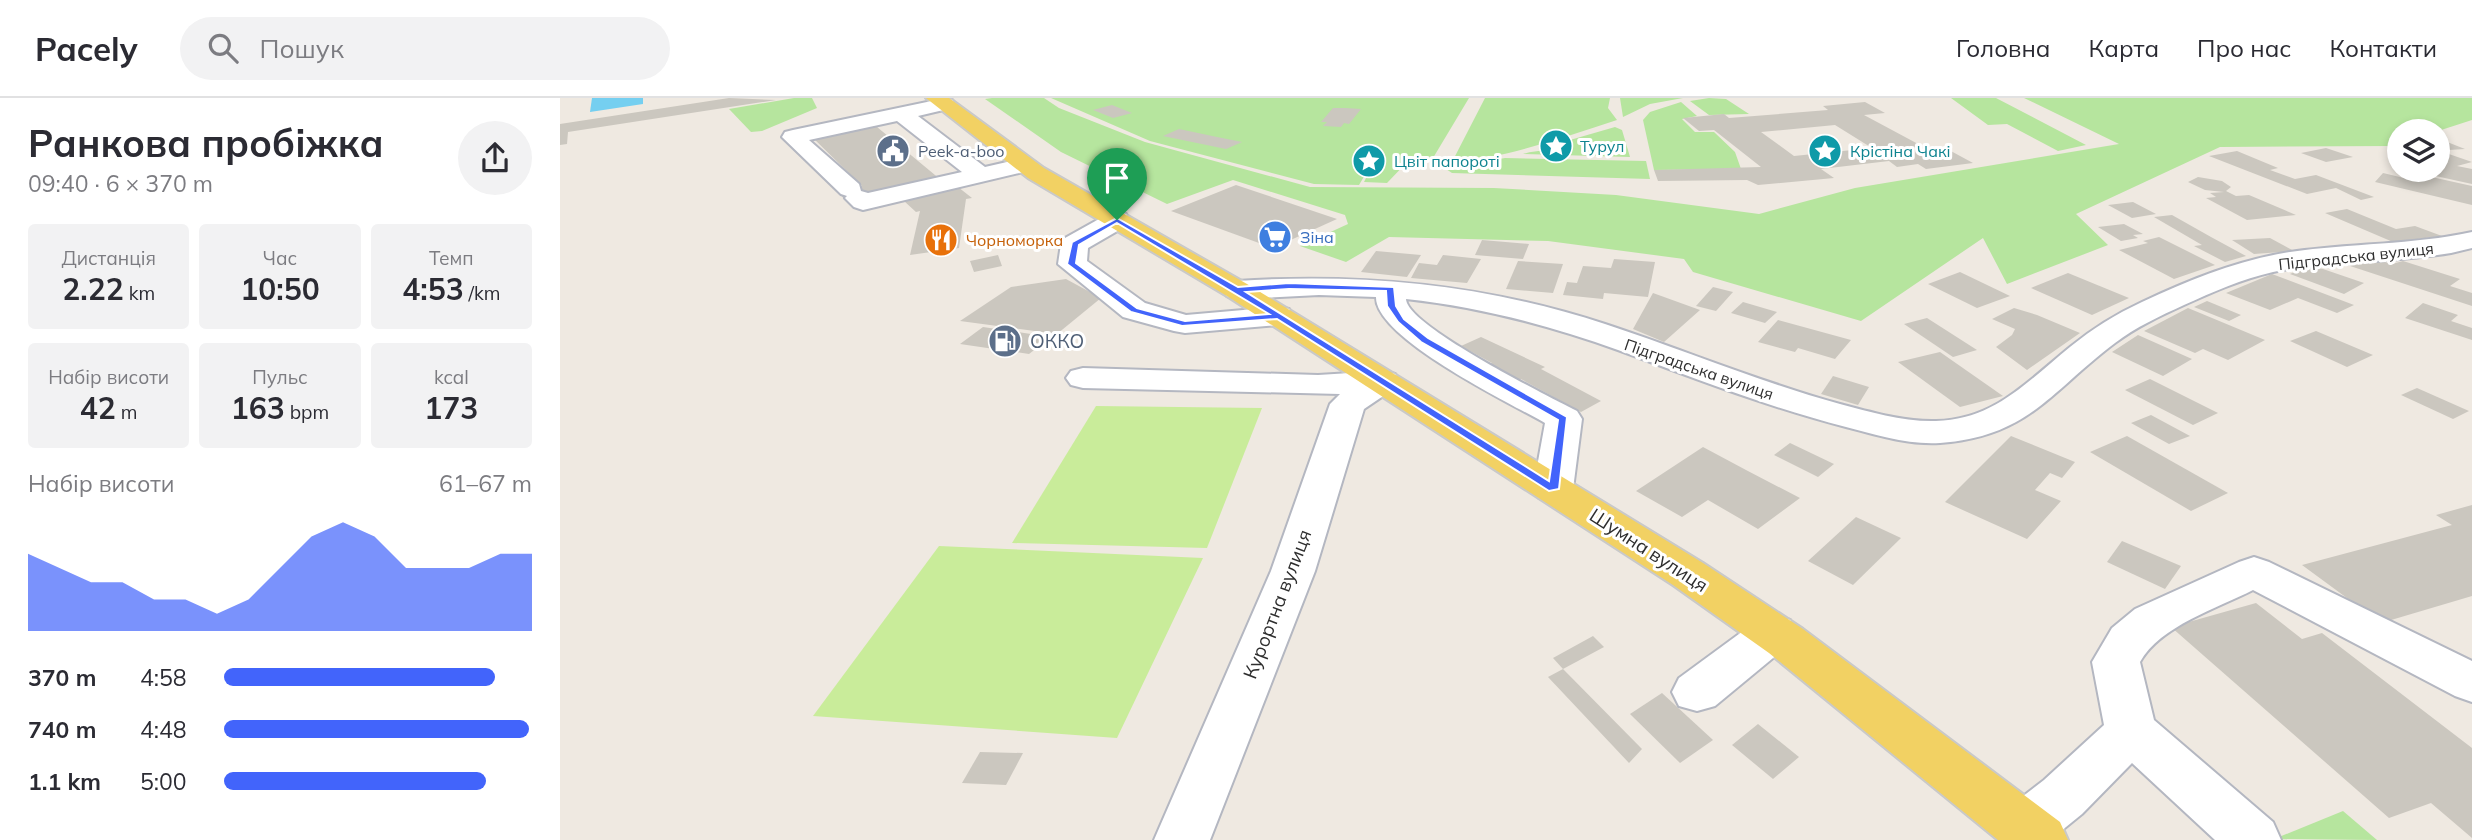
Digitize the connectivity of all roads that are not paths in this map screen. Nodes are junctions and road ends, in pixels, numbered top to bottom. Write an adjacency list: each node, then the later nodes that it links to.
1 (940, 101): 2 (street); 3 (main road)
2 (902, 114): 4 (street); 4 (street)
3 (1024, 165): 4 (street); 5 (main road)
4 (981, 175)
5 (1117, 220): 8 (main road); 9 (street)
6 (2472, 240): 7 (street, Підградська вулиця)
7 (1391, 289): 8 (street, Підградська вулиця); 12 (street)
8 (1237, 290): 9 (main road, Шумна вулиця)
9 (1278, 316): 11 (main road, Шумна вулиця)
10 (1083, 377): 11 (street)
11 (1383, 381): 12 (main road, Шумна вулиця); 18 (street, Курортна вулиця)
12 (1553, 489): 13 (main road, Шумна вулиця)
13 (1774, 632): 15 (street); 17 (main road, Шумна вулиця)
14 (2472, 683): 16 (street)
15 (1698, 692)
16 (2131, 731): 17 (street); 19 (street)
17 (2033, 833)
18 (1182, 840)
19 (2253, 840)

